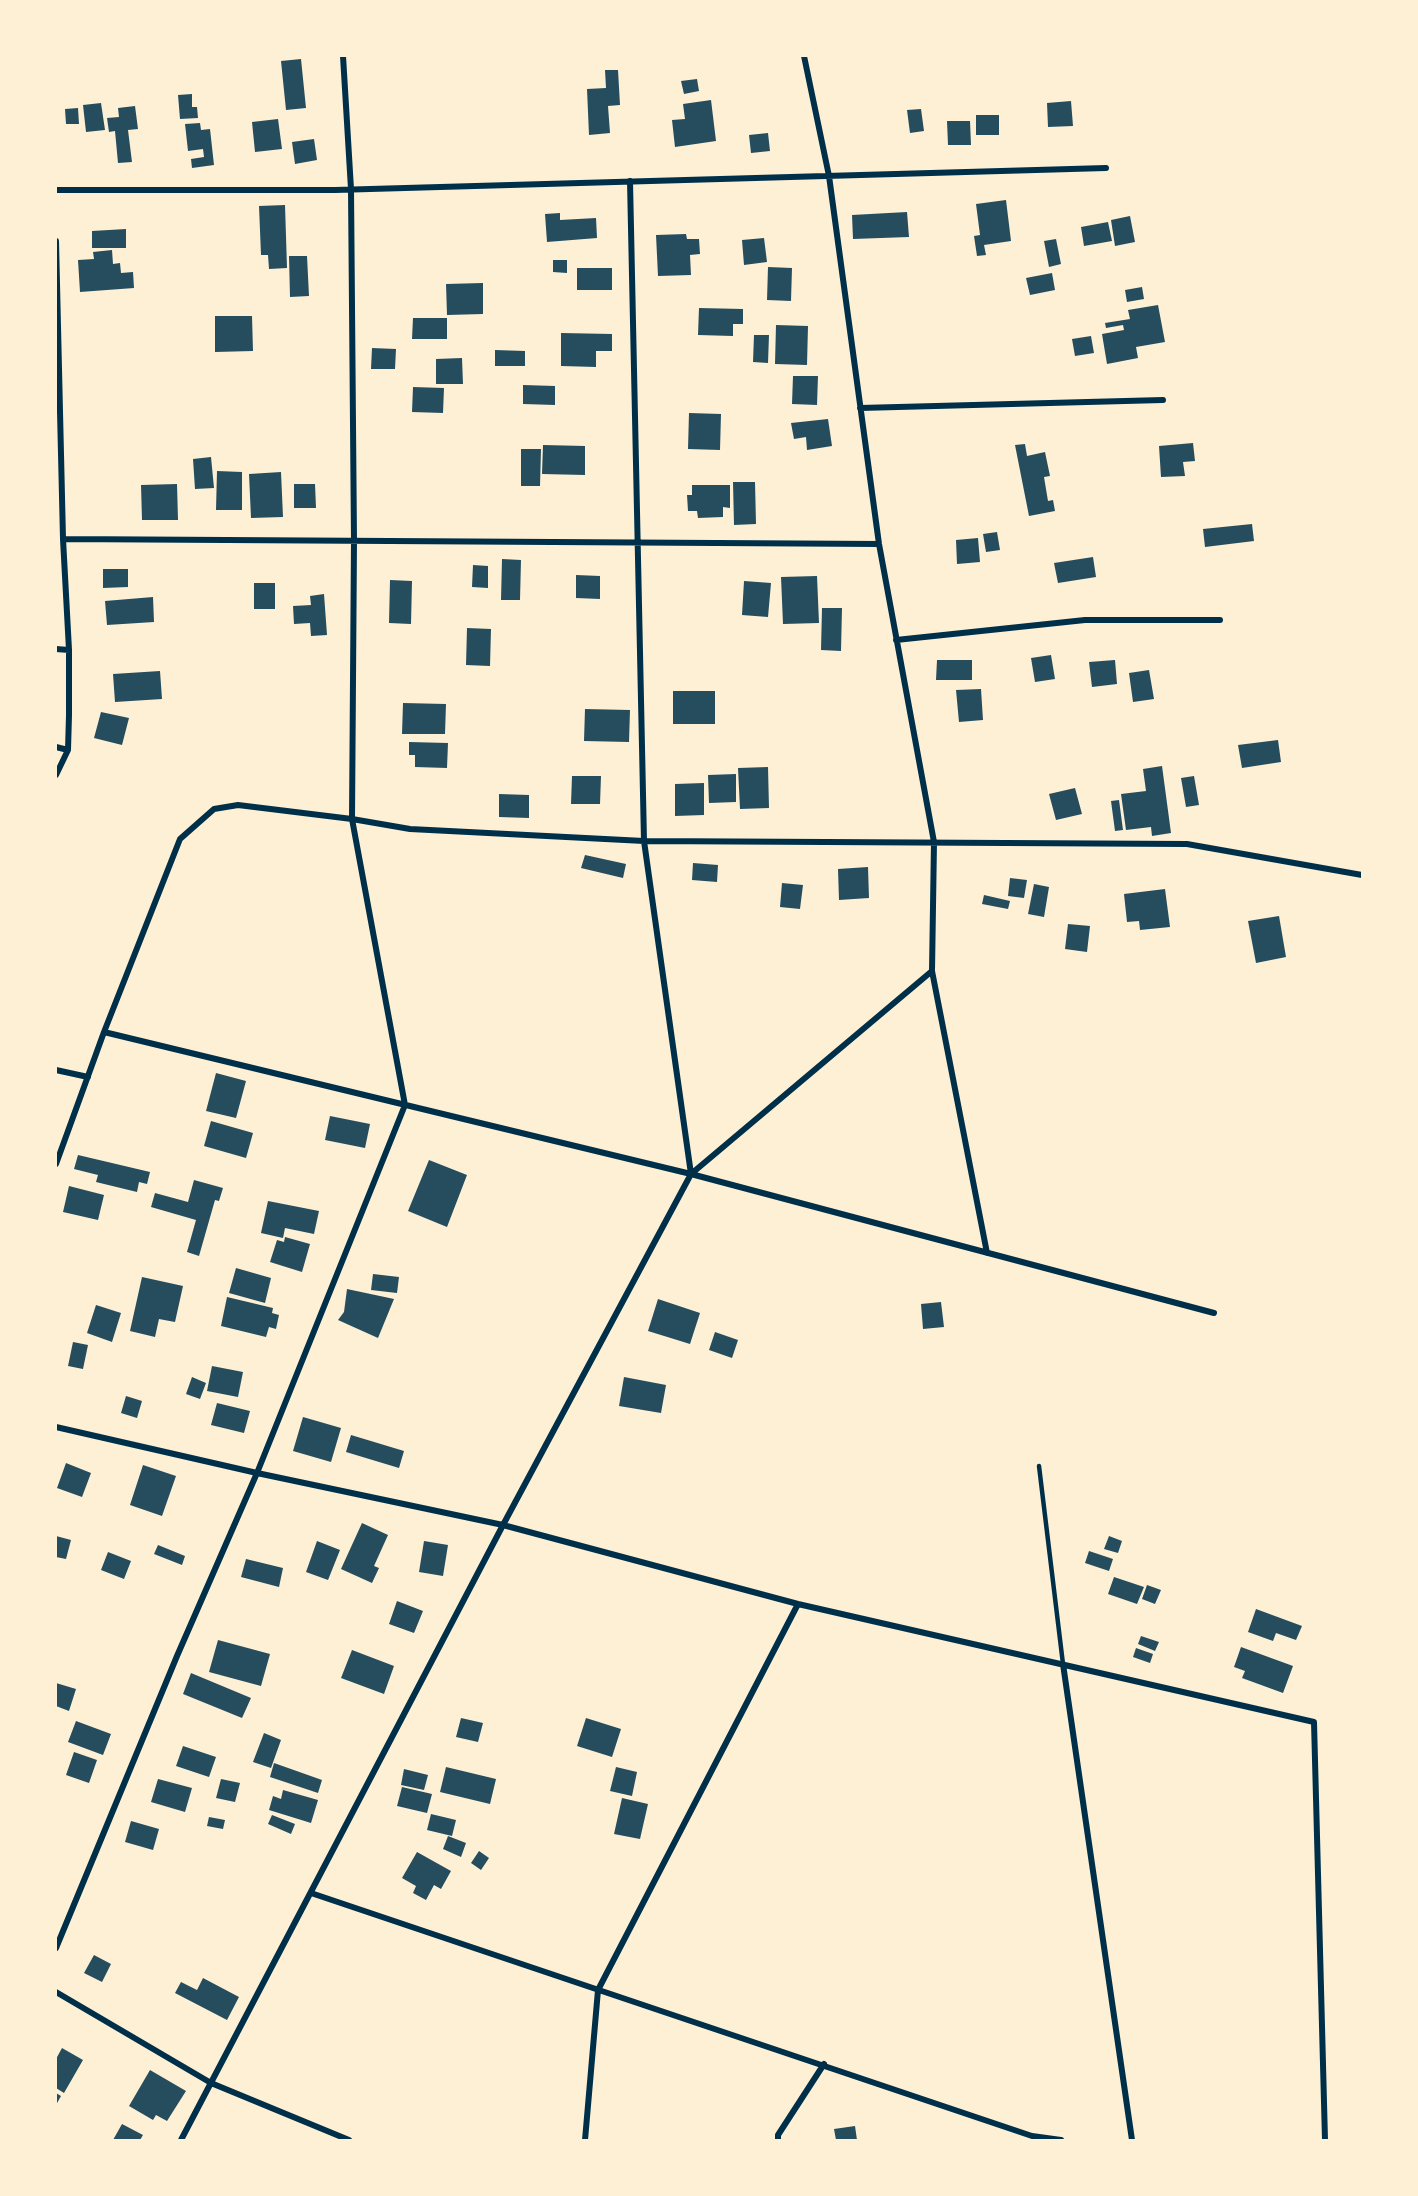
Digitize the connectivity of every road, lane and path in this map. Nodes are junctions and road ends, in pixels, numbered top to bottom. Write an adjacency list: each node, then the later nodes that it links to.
1 (343, 56): 6 (street)
2 (804, 56): 4 (street)
3 (1106, 168): 4 (street)
4 (829, 176): 5 (street); 11 (street)
5 (630, 181): 6 (street); 14 (street)
6 (351, 189): 7 (street); 13 (street)
7 (56, 190)
8 (56, 241): 10 (street)
9 (1163, 400): 11 (street)
10 (58, 405): 12 (street)
11 (860, 408): 15 (street)
12 (63, 539): 13 (street); 19 (street)
13 (354, 540): 14 (street); 23 (street)
14 (638, 543): 15 (street); 24 (street)
15 (879, 544): 17 (street)
16 (1220, 620): 17 (street)
17 (896, 640): 25 (street)
18 (56, 649): 19 (street)
19 (69, 650): 21 (street)
20 (56, 747): 21 (street)
21 (68, 750): 22 (street)
22 (56, 775)
23 (352, 819): 24 (street); 28 (street); 31 (street)
24 (644, 841): 25 (street); 33 (street)
25 (934, 842): 26 (street); 27 (street)
26 (1362, 875)
27 (932, 971): 33 (street); 34 (street)
28 (104, 1032): 30 (street); 31 (street)
29 (56, 1070): 30 (street)
30 (88, 1077): 32 (street)
31 (405, 1105): 33 (street); 38 (street)
32 (56, 1164)
33 (691, 1174): 34 (street); 39 (street)
34 (987, 1253): 35 (street)
35 (1214, 1313)
36 (56, 1427): 38 (street)
37 (1039, 1466): 41 (lane)
38 (257, 1473): 39 (street); 43 (street)
39 (502, 1525): 40 (street); 42 (street)
40 (798, 1604): 41 (street); 44 (street)
41 (1063, 1664): 53 (street); 54 (street)
42 (311, 1893): 44 (street); 47 (street)
43 (56, 1948)
44 (598, 1990): 46 (street); 50 (street)
45 (56, 1992): 47 (street)
46 (824, 2064): 51 (street); 52 (street)
47 (211, 2083): 48 (street); 49 (street)
48 (181, 2140)
49 (349, 2140)
50 (585, 2140)
51 (778, 2140)
52 (1061, 2140)
53 (1132, 2140)
54 (1325, 2140)

